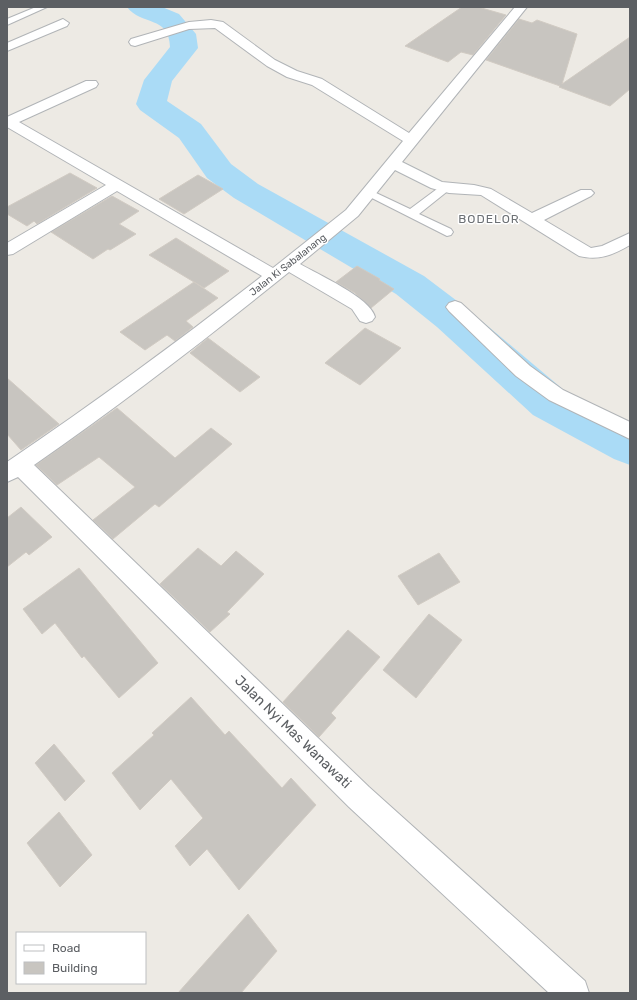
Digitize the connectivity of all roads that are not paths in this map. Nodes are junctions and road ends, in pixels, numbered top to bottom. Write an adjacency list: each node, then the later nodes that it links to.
1 (43, 7): 3 (lane)
2 (521, 7): 9 (street, Jalan Ki Sabalanang)
3 (7, 22)
4 (63, 23): 6 (street)
5 (135, 42): 9 (street)
6 (7, 46)
7 (91, 84): 8 (street)
8 (8, 122): 11 (street)
9 (411, 140): 10 (street, Jalan Ki Sabalanang)
10 (393, 163): 12 (street); 14 (street, Jalan Ki Sabalanang)
11 (117, 185): 19 (street); 21 (street)
12 (445, 188): 15 (lane); 16 (street)
13 (586, 193): 16 (street)
14 (370, 194): 15 (lane); 20 (street, Jalan Ki Sabalanang)
15 (411, 214): 17 (lane)
16 (531, 220): 18 (street)
17 (447, 232)
18 (630, 238)
19 (7, 250)
20 (289, 265): 21 (street, Jalan Ki Sabalanang); 23 (street)
21 (274, 276): 25 (street, Jalan Ki Sabalanang)
22 (455, 307): 24 (street)
23 (366, 317)
24 (630, 431)
25 (13, 469): 26 (street, Jalan Nyi Mas Wanawati)
26 (573, 993)

